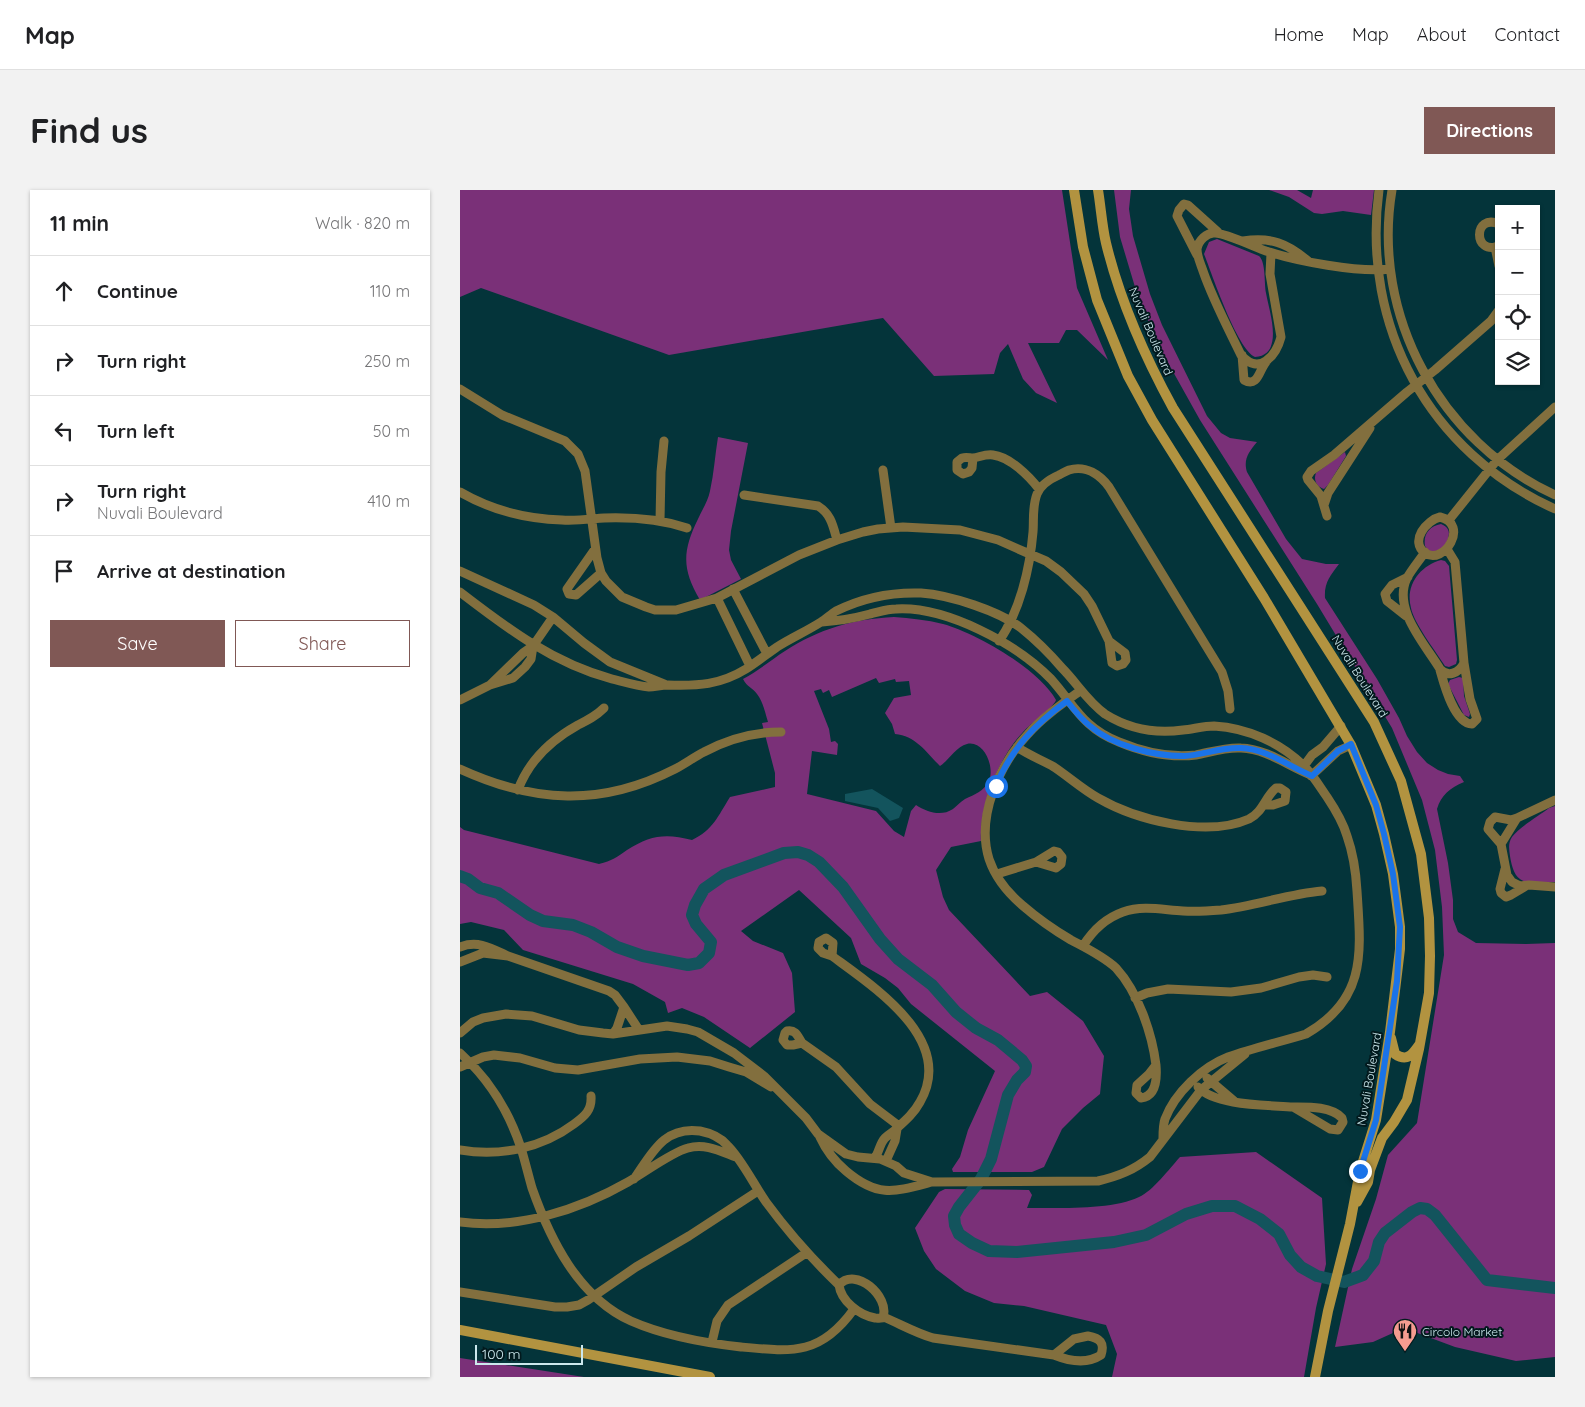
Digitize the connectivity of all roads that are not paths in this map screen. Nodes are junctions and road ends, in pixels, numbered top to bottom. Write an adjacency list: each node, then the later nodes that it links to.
1 (1074, 190): 69 (main road, Nuvali Boulevard)
2 (1098, 190): 100 (main road, Nuvali Boulevard)
3 (1379, 190): 13 (street)
4 (1392, 190): 12 (street)
5 (1495, 222): 8 (street)
6 (1218, 232): 7 (street); 10 (street); 10 (street)
7 (1240, 241): 9 (street); 11 (street)
8 (1495, 247)
9 (1271, 253): 11 (street); 16 (street)
10 (1198, 256): 15 (street)
11 (1308, 262): 13 (street)
12 (1390, 269): 13 (street); 17 (street)
13 (1378, 271): 18 (street)
14 (1495, 315): 17 (street)
15 (1242, 355): 16 (street); 16 (street)
16 (1266, 362)
17 (1426, 378): 18 (street); 26 (street)
18 (1416, 385): 21 (street); 27 (street)
19 (460, 389): 36 (street)
20 (1555, 407): 26 (street)
21 (1374, 422): 23 (street); 24 (street)
22 (664, 442): 37 (street)
23 (1344, 446): 24 (street); 33 (street)
24 (1353, 454): 33 (street)
25 (973, 458): 29 (street)
26 (1497, 460): 27 (street); 32 (street)
27 (1489, 469): 34 (street); 38 (street)
28 (883, 470): 40 (street)
29 (1039, 490): 45 (street); 68 (street)
30 (460, 492): 36 (street)
31 (744, 495): 41 (street)
32 (1555, 495)
33 (1324, 505): 35 (street)
34 (1555, 509)
35 (1327, 516)
36 (592, 519): 37 (street); 42 (street)
37 (660, 520): 39 (street)
38 (1449, 520): 43 (street); 44 (street)
39 (687, 528)
40 (891, 528): 41 (street); 45 (street)
41 (837, 540): 49 (street)
42 (595, 548): 47 (street); 47 (street)
43 (1447, 549): 44 (street); 60 (street)
44 (1424, 552): 48 (street)
45 (1030, 554): 54 (street); 57 (street)
46 (460, 571): 52 (street)
47 (601, 573): 51 (street)
48 (1408, 577): 53 (street); 53 (street)
49 (733, 589): 51 (street); 59 (street)
50 (460, 592): 58 (street)
51 (717, 598): 61 (street)
52 (553, 617): 58 (street); 63 (street)
53 (1408, 619): 62 (street)
54 (1010, 621): 55 (street); 56 (street); 64 (street)
55 (822, 622): 56 (street); 59 (street)
56 (1000, 641): 66 (street)
57 (1109, 641)
58 (533, 646): 63 (street); 65 (street)
59 (767, 654): 61 (street)
60 (1464, 663): 62 (street); 62 (street)
61 (750, 666): 63 (street)
62 (1440, 669)
63 (667, 685)
64 (1080, 691): 66 (street); 74 (street)
65 (460, 700)
66 (1067, 701): 72 (street); 74 (street)
67 (604, 708): 76 (street)
68 (1230, 709)
69 (1341, 726): 71 (main road, Nuvali Boulevard); 74 (street)
70 (781, 732): 76 (street)
71 (1351, 744): 75 (street); 97 (main road, Nuvali Boulevard)
72 (1017, 747): 78 (street); 83 (street)
73 (460, 769): 76 (street)
74 (1302, 769): 75 (street)
75 (1312, 776): 101 (street)
76 (518, 790)
77 (1555, 800): 79 (street)
78 (1265, 805)
79 (1517, 818): 80 (street); 80 (street)
80 (1501, 844): 82 (street)
81 (1036, 862): 83 (street)
82 (1505, 866): 84 (street); 84 (street)
83 (997, 874): 87 (street)
84 (1528, 885): 85 (street)
85 (1555, 887)
86 (1322, 891): 87 (street)
87 (1083, 946): 93 (street)
88 (460, 947): 89 (street)
89 (508, 956): 91 (street); 94 (street)
90 (832, 956): 114 (street)
91 (460, 962)
92 (1327, 977): 93 (street)
93 (1135, 998): 104 (street)
94 (624, 1007): 95 (street); 98 (street)
95 (639, 1030): 98 (street); 110 (street)
96 (460, 1032): 98 (street)
97 (1390, 1032): 100 (main road); 129 (main road, Nuvali Boulevard)
98 (613, 1034)
99 (802, 1043): 114 (street)
100 (1420, 1044): 129 (main road, Nuvali Boulevard)
101 (1248, 1052): 106 (street); 108 (street)
102 (460, 1053): 103 (street)
103 (470, 1062): 105 (street); 110 (street); 117 (street)
104 (1156, 1065)
105 (460, 1066)
106 (1202, 1072): 107 (street); 108 (street)
107 (1192, 1081): 109 (street); 116 (street)
108 (1210, 1081): 109 (street); 112 (street)
109 (1201, 1090): 112 (street); 116 (street)
110 (780, 1092): 115 (street)
111 (591, 1096): 117 (street)
112 (1234, 1101): 113 (street)
113 (1292, 1107): 113 (street)
114 (898, 1127): 121 (street); 122 (street)
115 (818, 1134): 120 (street); 123 (street)
116 (1162, 1138): 126 (street)
117 (521, 1149): 118 (street); 130 (street)
118 (460, 1150)
119 (736, 1157): 125 (street); 125 (street); 128 (street)
120 (858, 1158): 121 (street); 123 (street)
121 (875, 1158): 122 (street)
122 (886, 1161): 124 (street)
123 (847, 1172): 127 (street)
124 (904, 1173): 126 (street); 127 (street)
125 (634, 1178): 130 (street)
126 (932, 1182): 127 (street)
127 (898, 1190)
128 (758, 1191): 132 (street); 135 (street)
129 (1354, 1208): 142 (main road, Nuvali Boulevard)
130 (543, 1216): 131 (street); 135 (street)
131 (460, 1222)
132 (806, 1253): 133 (street); 139 (street)
133 (839, 1285): 136 (street); 137 (street)
134 (460, 1292): 135 (street)
135 (595, 1296): 139 (street)
136 (854, 1309): 137 (street); 139 (street)
137 (883, 1317): 140 (street)
138 (460, 1330): 141 (main road)
139 (712, 1342)
140 (1054, 1355): 140 (street)
141 (710, 1377)
142 (1315, 1377)

